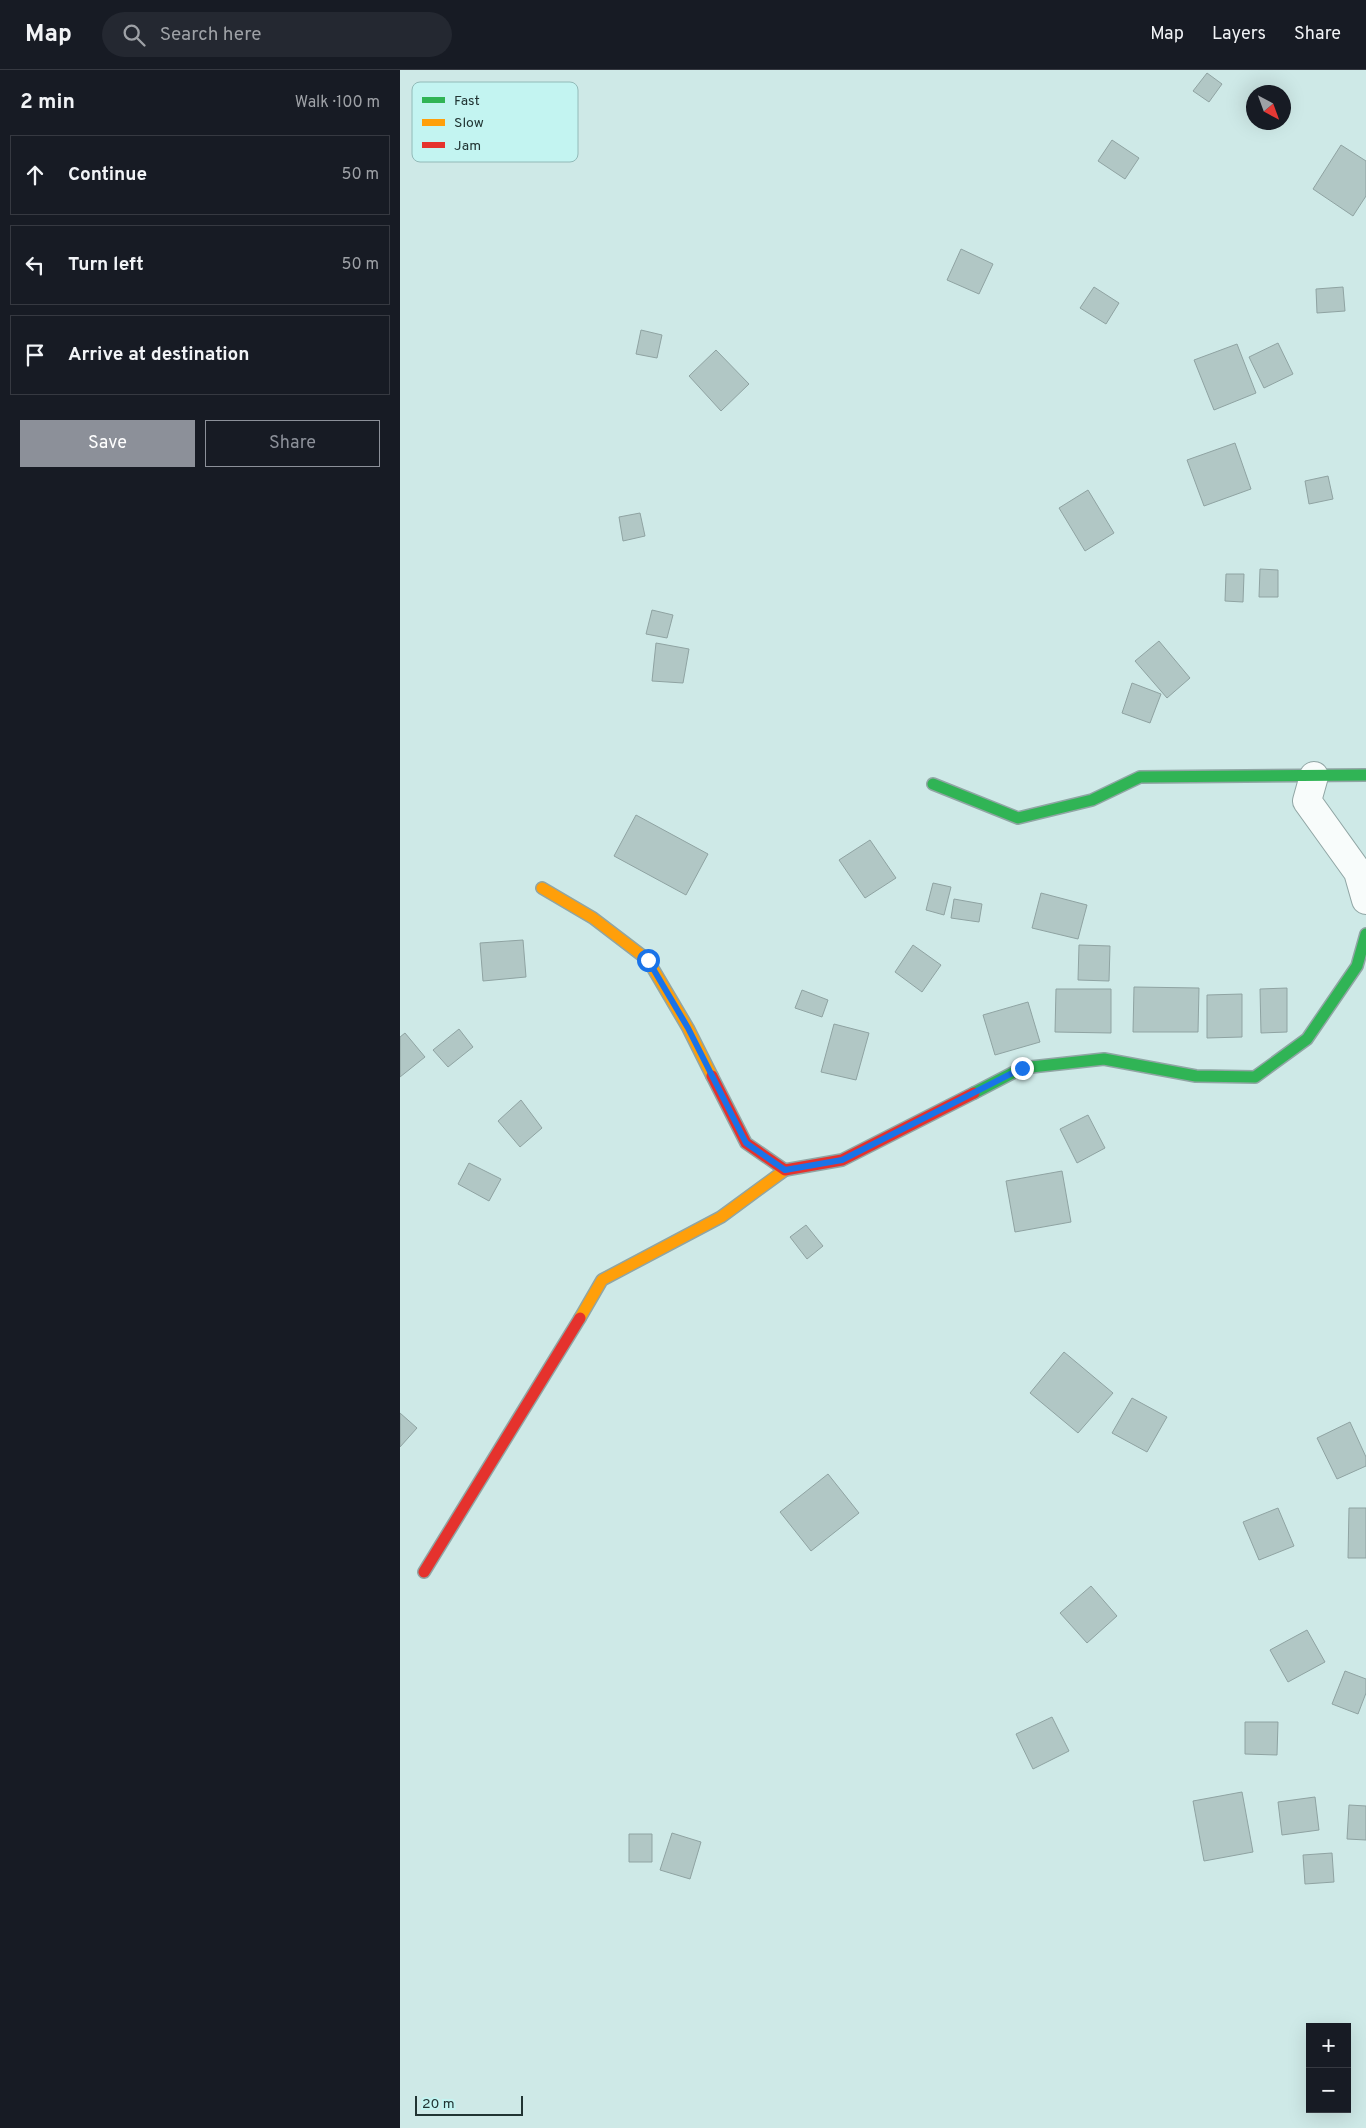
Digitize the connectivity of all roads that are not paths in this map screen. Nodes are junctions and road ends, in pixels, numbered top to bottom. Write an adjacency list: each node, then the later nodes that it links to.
1 (1366, 775): 2 (street)
2 (1314, 776): 3 (street); 5 (street)
3 (933, 784)
4 (542, 888): 7 (street)
5 (1366, 900)
6 (1366, 934): 7 (street)
7 (785, 1170): 8 (street)
8 (424, 1572)

